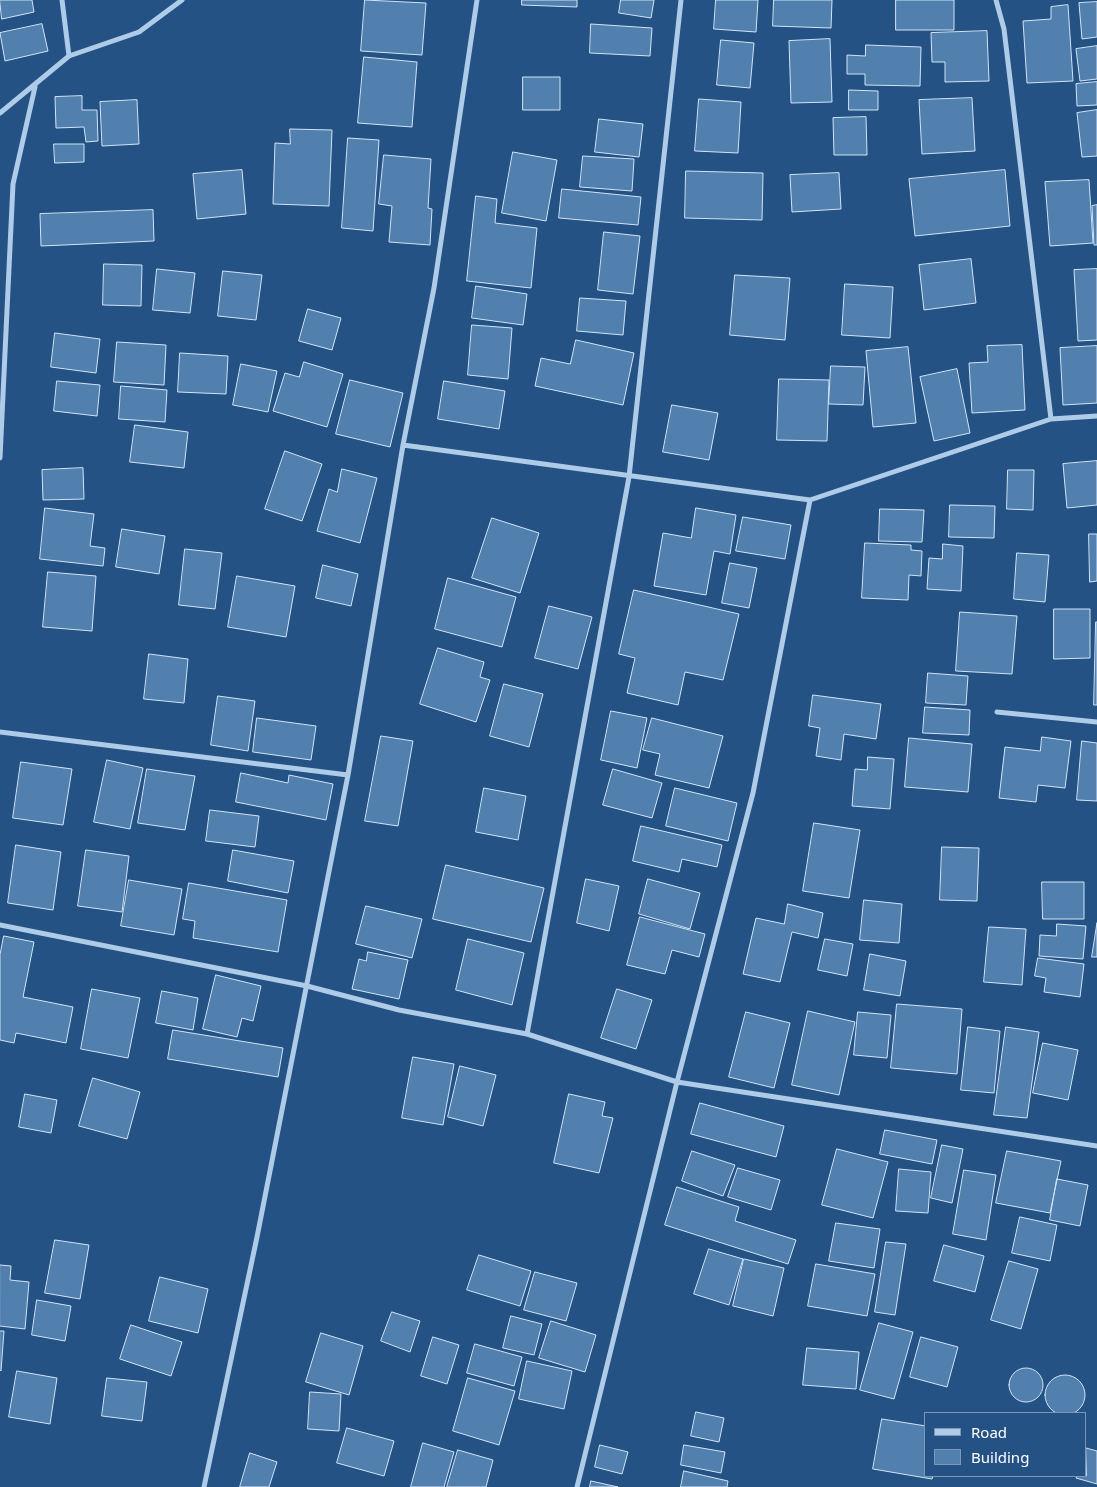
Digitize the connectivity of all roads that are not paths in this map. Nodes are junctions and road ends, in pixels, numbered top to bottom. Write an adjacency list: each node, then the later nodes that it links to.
1 (62, 0): 6 (street)
2 (182, 0): 6 (street)
3 (477, 0): 11 (street)
4 (681, 0): 13 (street)
5 (996, 0): 10 (street)
6 (70, 56): 7 (street)
7 (35, 87): 8 (street); 12 (street)
8 (0, 113)
9 (1097, 416): 10 (street)
10 (1051, 419): 14 (street)
11 (403, 445): 13 (street); 18 (street)
12 (0, 458)
13 (629, 477): 14 (street); 21 (street)
14 (810, 500): 22 (street)
15 (997, 712): 16 (street)
16 (1097, 722)
17 (0, 732): 18 (street)
18 (348, 775): 20 (street)
19 (0, 925): 20 (street)
20 (307, 986): 21 (street); 24 (street)
21 (527, 1034): 22 (street)
22 (677, 1082): 23 (street); 25 (street)
23 (1097, 1146)
24 (204, 1487)
25 (577, 1487)

